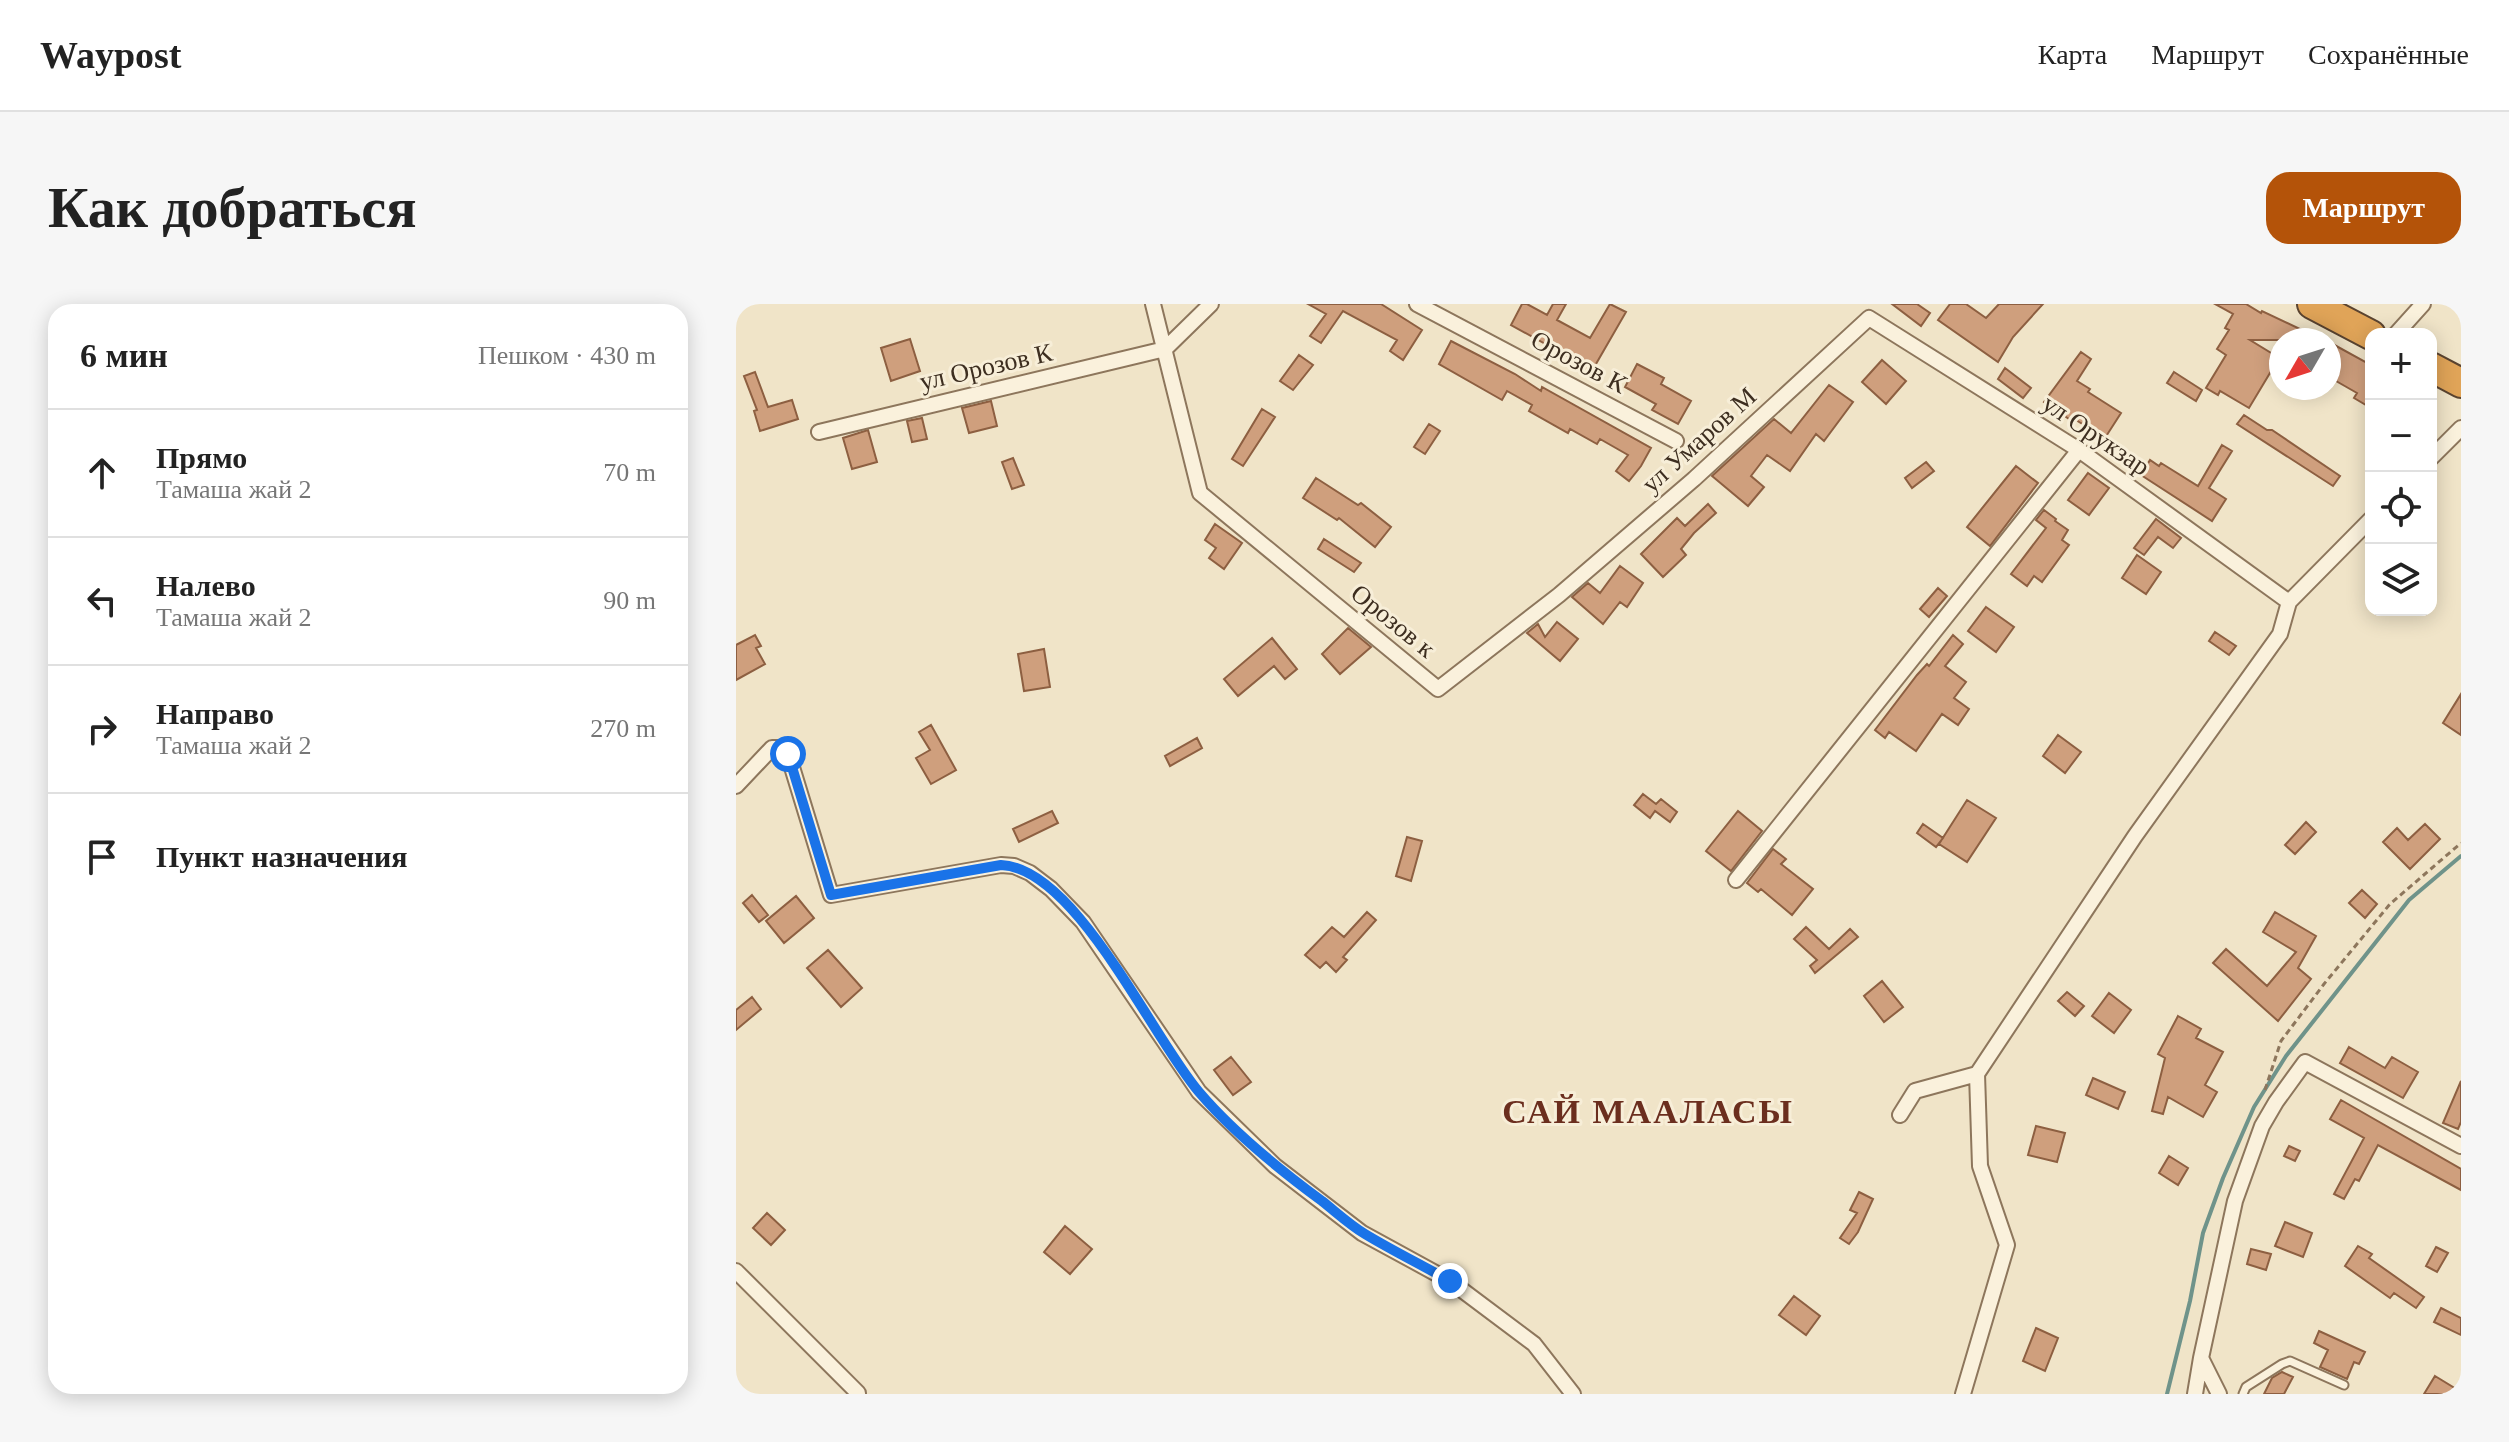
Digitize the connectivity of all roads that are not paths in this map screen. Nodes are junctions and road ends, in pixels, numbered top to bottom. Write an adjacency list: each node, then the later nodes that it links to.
1 (1153, 304): 9 (street)
2 (1211, 304): 9 (street)
3 (1417, 304): 14 (street, Орозов К)
4 (2312, 304): 8 (highway)
5 (2423, 304): 7 (street)
6 (1869, 318): 15 (street, ул Орукзар); 18 (street, ул Умаров М)
7 (2401, 328)
8 (2365, 332)
9 (1165, 349): 13 (street, ул Орозов К); 18 (street, Орозов к)
10 (2437, 370): 11 (highway)
11 (2461, 383)
12 (2461, 428): 16 (street)
13 (819, 432)
14 (1676, 441)
15 (2079, 450): 19 (street, ул Орукзар); 21 (street)
16 (2437, 452)
17 (2365, 525): 19 (street)
18 (1559, 595)
19 (2289, 602): 22 (street)
20 (736, 786): 29 (street)
21 (1736, 880)
22 (1977, 1074): 23 (street); 30 (street)
23 (1900, 1115)
24 (2461, 1146): 26 (street)
25 (736, 1271): 28 (street)
26 (2201, 1358): 31 (street); 32 (street)
27 (2344, 1385): 33 (lane)
28 (858, 1393)
29 (1573, 1394)
30 (1963, 1394)
31 (2195, 1394)
32 (2219, 1394)
33 (2243, 1394)

